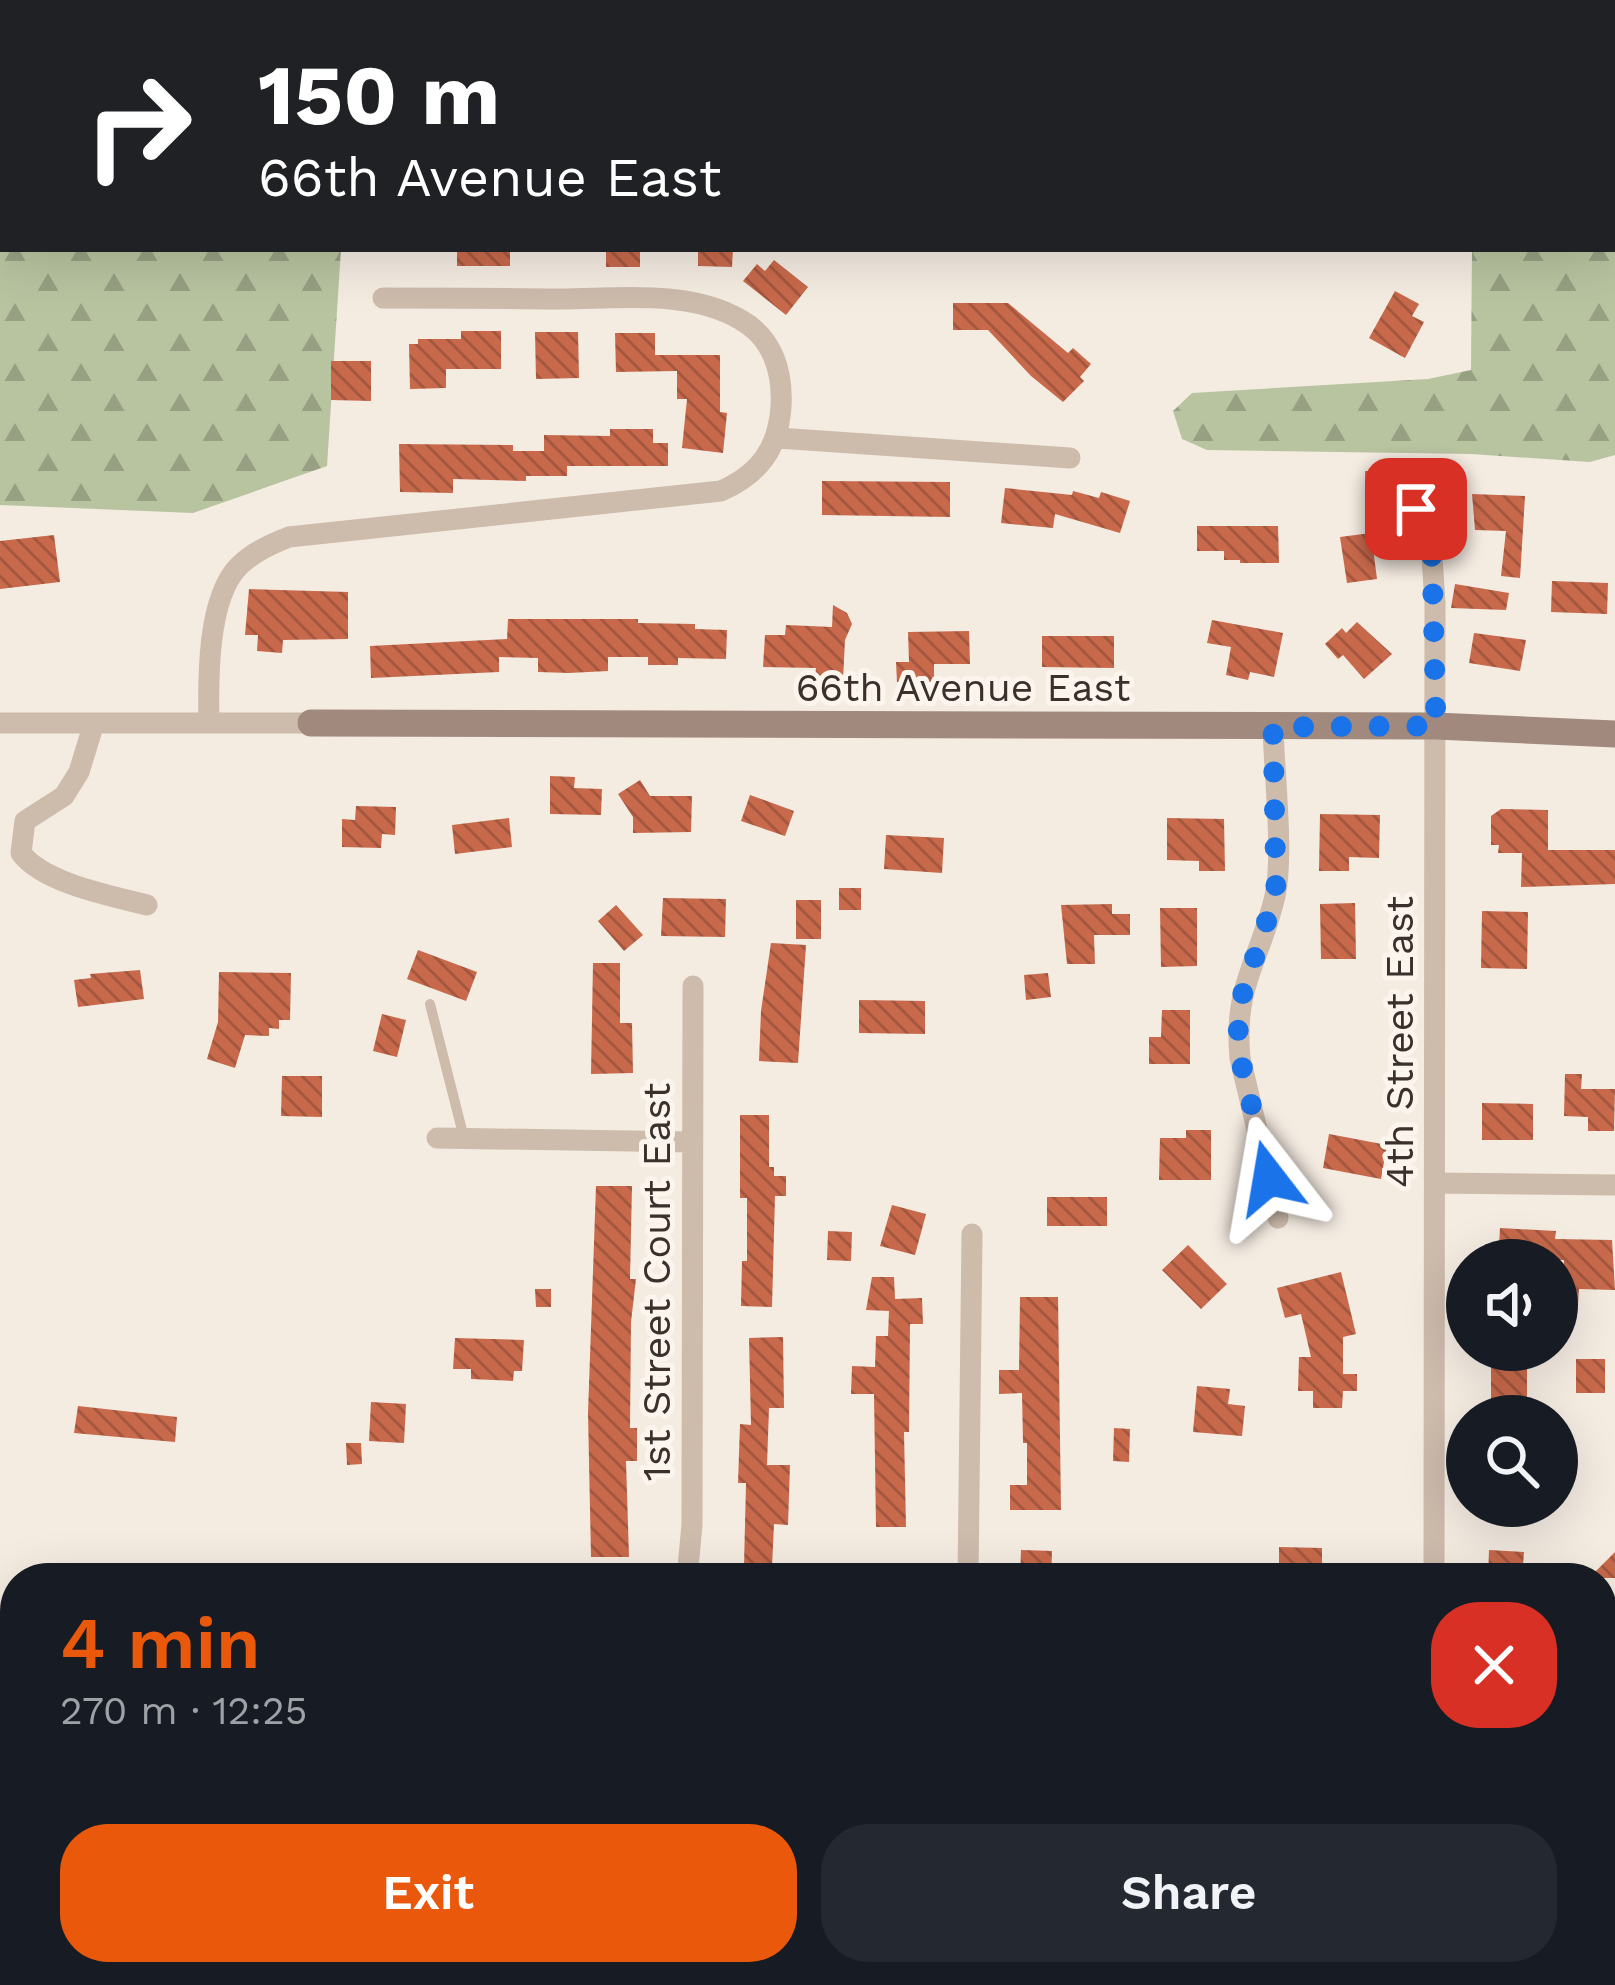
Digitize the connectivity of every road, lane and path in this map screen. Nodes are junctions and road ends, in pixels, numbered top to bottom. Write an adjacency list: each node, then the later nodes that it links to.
1 (383, 298): 2 (street)
2 (778, 438): 3 (street); 7 (street)
3 (1070, 458)
4 (1416, 509): 9 (street, 4th Street East)
5 (0, 723): 6 (street)
6 (94, 723): 7 (street); 12 (street)
7 (208, 723): 8 (street)
8 (311, 723): 10 (street, 66th Avenue East)
9 (1436, 726): 10 (street, 66th Avenue East); 11 (street, 66th Avenue East); 18 (street, 4th Street East)
10 (1273, 727): 20 (street)
11 (1615, 734)
12 (147, 905)
13 (693, 986): 17 (street, 1st Street Court East)
14 (430, 1004): 16 (lane)
15 (437, 1138): 16 (street)
16 (464, 1138): 17 (street)
17 (691, 1142): 22 (street, 1st Street Court East)
18 (1435, 1183): 19 (street); 24 (street, 4th Street East)
19 (1615, 1186)
20 (1278, 1218)
21 (973, 1234): 23 (street)
22 (688, 1563)
23 (968, 1563)
24 (1434, 1563)

